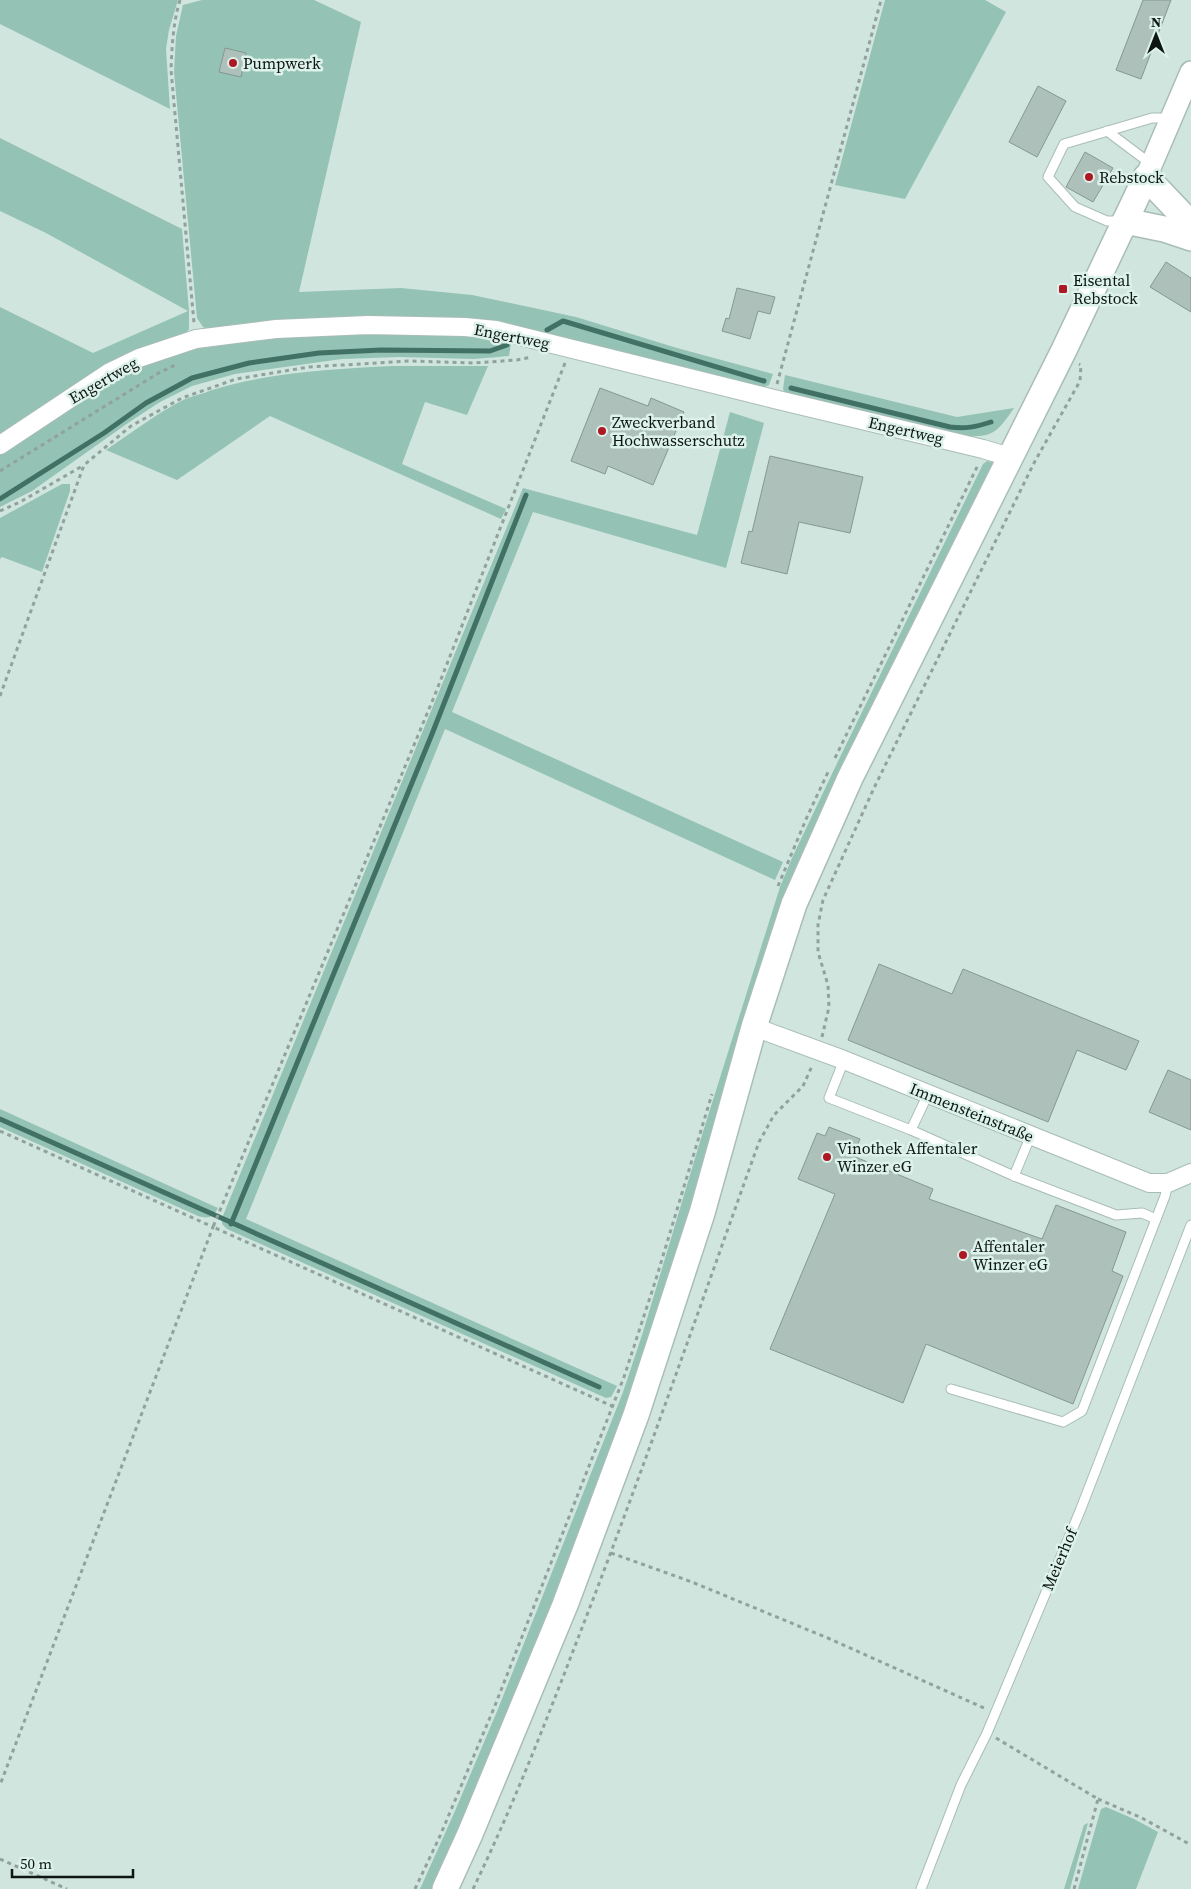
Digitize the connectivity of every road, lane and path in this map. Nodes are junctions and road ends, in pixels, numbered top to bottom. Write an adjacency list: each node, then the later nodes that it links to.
1 (180, 0): 10 (path)
2 (881, 0): 15 (path)
3 (1191, 72): 4 (street)
4 (1172, 118): 5 (lane); 6 (street)
5 (1107, 131): 6 (lane); 7 (lane)
6 (1149, 171): 7 (main road); 8 (main road)
7 (1125, 221): 9 (main road); 12 (main road)
8 (1191, 224)
9 (1191, 238)
10 (196, 338): 11 (street, Engertweg); 16 (street, Engertweg)
11 (571, 348): 15 (street, Engertweg); 37 (path)
12 (1064, 350): 18 (main road); 25 (path)
13 (535, 356): 19 (path)
14 (178, 364): 20 (path)
15 (773, 399): 17 (street, Engertweg)
16 (0, 445)
17 (983, 449): 18 (street, Engertweg); 23 (path)
18 (1010, 457): 24 (main road)
19 (84, 465): 21 (path); 22 (path)
20 (0, 472)
21 (0, 511)
22 (0, 696)
23 (776, 892)
24 (754, 1027): 25 (street, Immensteinstraße); 49 (main road)
25 (819, 1050): 26 (street, Immensteinstraße); 40 (path)
26 (844, 1060): 28 (street, Immensteinstraße); 29 (lane)
27 (712, 1094): 39 (path)
28 (928, 1094): 29 (lane); 31 (street, Immensteinstraße)
29 (911, 1130): 33 (lane)
30 (0, 1131): 37 (path)
31 (1031, 1135): 33 (lane); 34 (street, Immensteinstraße)
32 (1191, 1173): 34 (street, Immensteinstraße)
33 (1014, 1176): 35 (lane)
34 (1168, 1183): 35 (lane)
35 (1156, 1219): 38 (lane)
36 (1191, 1225): 41 (lane, Meierhof)
37 (214, 1227): 39 (path); 43 (path)
38 (951, 1389)
39 (612, 1406): 48 (path)
40 (611, 1553): 41 (path); 50 (path)
41 (994, 1712): 42 (lane, Meierhof)
42 (986, 1733): 44 (path); 51 (lane, Meierhof)
43 (0, 1785)
44 (1098, 1800): 45 (path); 52 (path)
45 (1191, 1845)
46 (0, 1858): 47 (path)
47 (67, 1889)
48 (415, 1889)
49 (445, 1889)
50 (473, 1889)
51 (921, 1889)
52 (1074, 1889)

